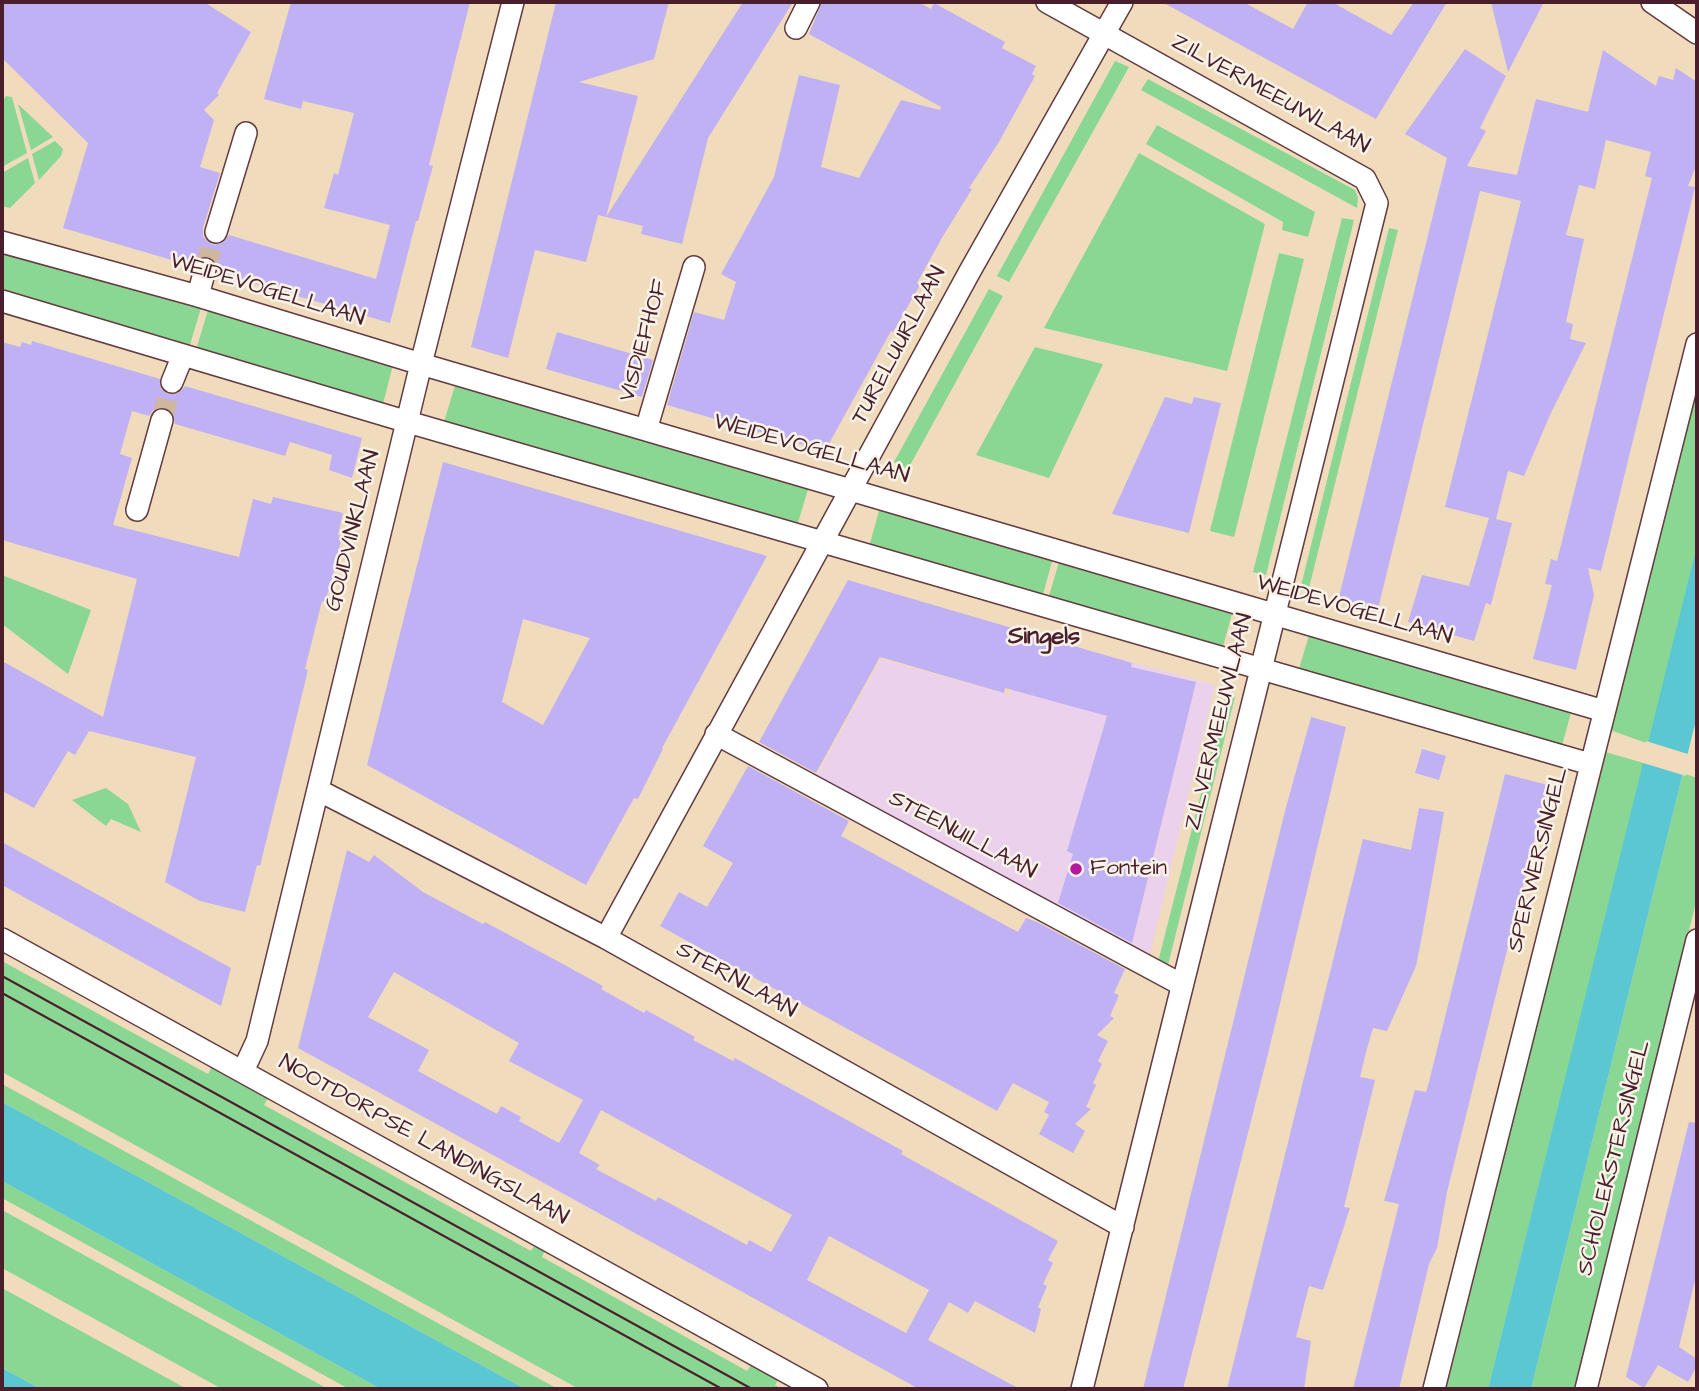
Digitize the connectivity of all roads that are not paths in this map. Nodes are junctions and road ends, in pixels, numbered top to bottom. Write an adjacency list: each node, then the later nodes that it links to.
1 (513, 2): 18 (street, GOUDVINKLAAN)
2 (809, 2): 6 (street)
3 (1047, 2): 7 (street, ZILVERMEEUWLAAN)
4 (1122, 2): 7 (street, TURELUURLAAN)
5 (1652, 2): 8 (street)
6 (796, 28)
7 (1104, 33): 23 (street, TURELUURLAAN); 26 (street, ZILVERMEEUWLAAN)
8 (1697, 33)
9 (246, 133): 10 (street)
10 (216, 232)
11 (2, 243): 14 (street, WEIDEVOGELLAAN)
12 (694, 267): 22 (street, VISDIEFHOF)
13 (205, 269): 14 (street)
14 (198, 296): 18 (street, WEIDEVOGELLAAN)
15 (2, 301): 17 (street)
16 (1697, 344): 28 (street, SPERWERSINGEL)
17 (183, 355): 19 (street); 21 (street)
18 (421, 364): 21 (street, GOUDVINKLAAN); 22 (street, WEIDEVOGELLAAN)
19 (172, 382)
20 (162, 420): 24 (street)
21 (408, 422): 25 (street); 31 (street, GOUDVINKLAAN)
22 (646, 430): 23 (street, WEIDEVOGELLAAN)
23 (853, 490): 25 (street, TURELUURLAAN); 26 (street, WEIDEVOGELLAAN)
24 (137, 510)
25 (823, 541): 27 (street); 29 (street, TURELUURLAAN)
26 (1274, 615): 27 (street, ZILVERMEEUWLAAN); 28 (street, WEIDEVOGELLAAN)
27 (1260, 669): 30 (street); 35 (street, ZILVERMEEUWLAAN)
28 (1604, 711): 30 (street, SPERWERSINGEL)
29 (716, 733): 32 (street, TURELUURLAAN); 35 (street, STEENUILLAAN)
30 (1590, 764): 40 (street, SPERWERSINGEL)
31 (318, 790): 32 (street, STERNLAAN); 36 (street, GOUDVINKLAAN)
32 (606, 938): 37 (street, STERNLAAN)
33 (2, 939): 36 (street, NOOTDORPSE LANDINGSLAAN)
34 (1697, 940): 41 (street, SCHOLEKSTERSINGEL)
35 (1182, 985): 37 (street, ZILVERMEEUWLAAN)
36 (243, 1071): 38 (street, NOOTDORPSE LANDINGSLAAN)
37 (1123, 1227): 39 (street, ZILVERMEEUWLAAN)
38 (817, 1389)
39 (1082, 1389)
40 (1434, 1389)
41 (1586, 1389)

